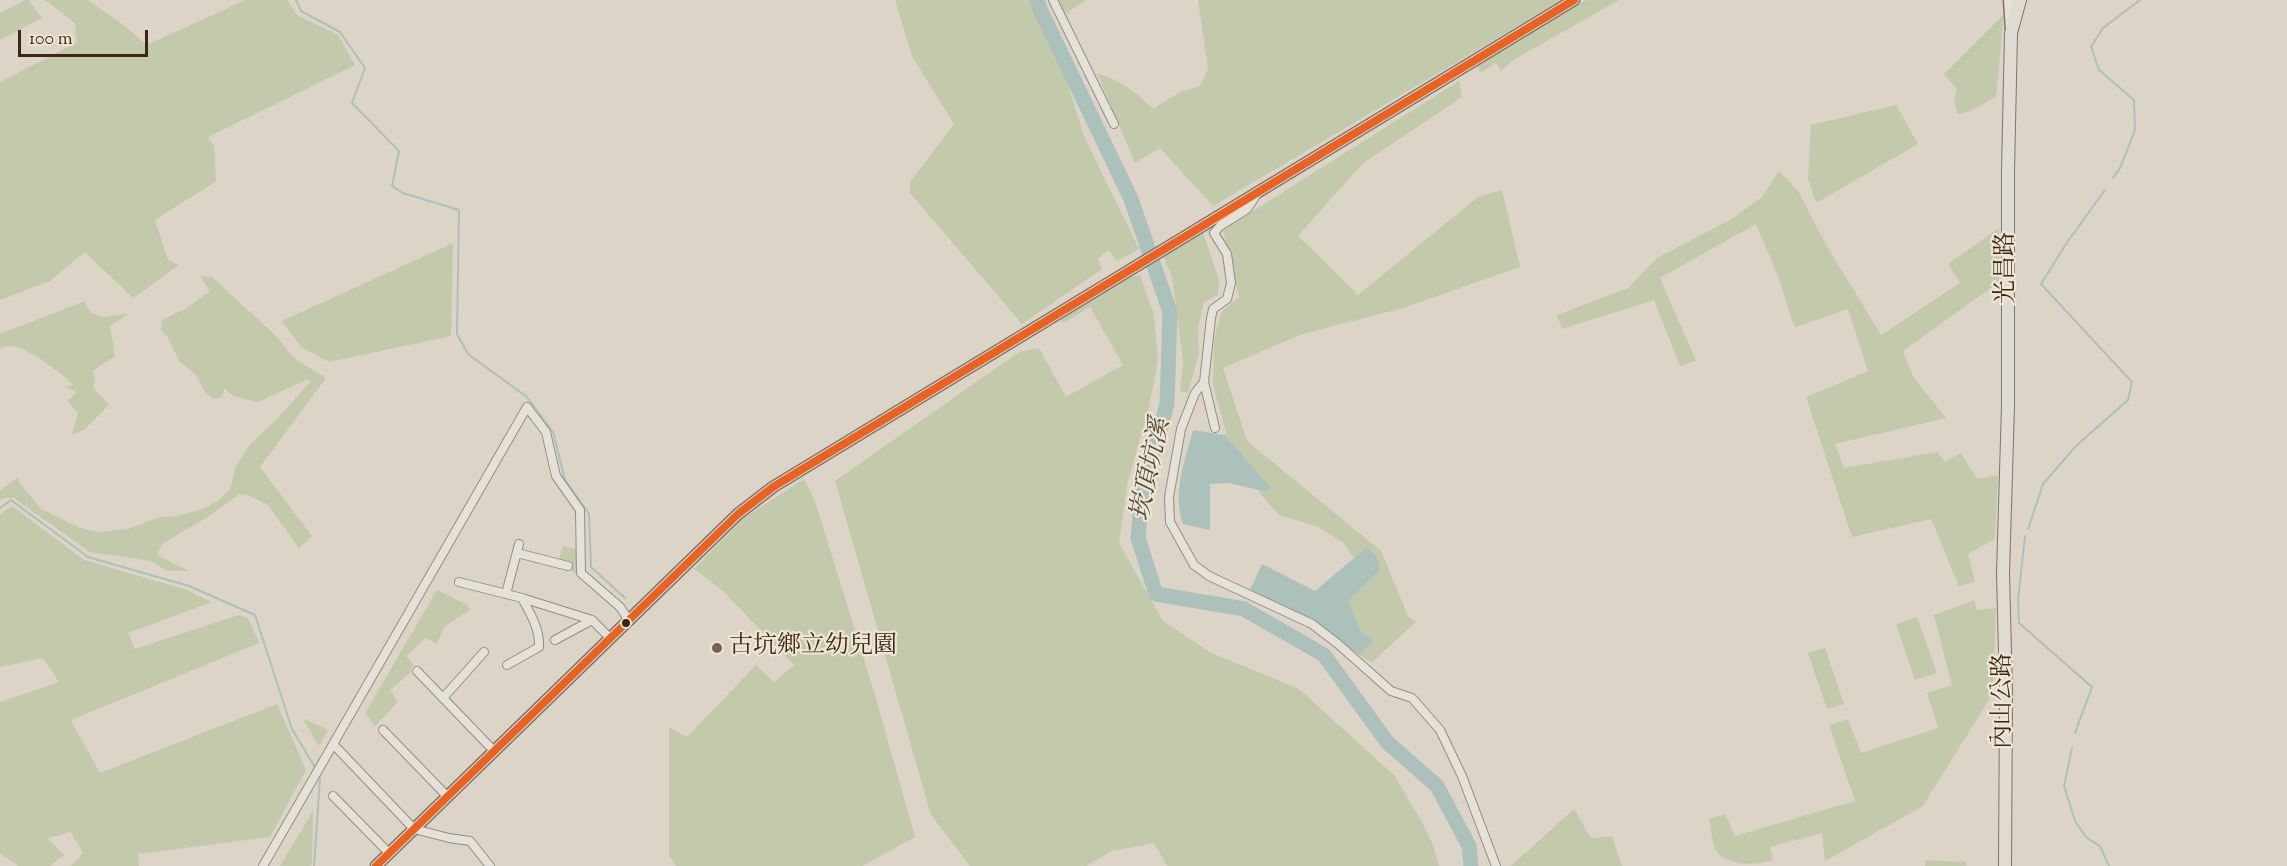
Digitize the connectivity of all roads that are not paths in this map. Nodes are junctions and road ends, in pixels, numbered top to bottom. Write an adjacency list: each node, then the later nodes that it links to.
1 (1053, 0): 6 (street)
2 (1574, 0): 7 (main road)
3 (2009, 0): 5 (main road)
4 (2020, 0): 5 (main road, 光昌路)
5 (2011, 33): 10 (main road, 光昌路)
6 (1114, 124)
7 (1257, 193): 8 (street); 17 (main road)
8 (1204, 382): 9 (street); 35 (street)
9 (1215, 428)
10 (2004, 536): 36 (main road, 內山公路)
11 (519, 544): 12 (street)
12 (517, 553): 13 (street); 15 (street)
13 (568, 566)
14 (459, 582): 15 (street)
15 (506, 594): 16 (street)
16 (522, 598): 18 (street); 22 (street)
17 (628, 619): 19 (main road); 26 (street)
18 (592, 620): 19 (street); 20 (street)
19 (610, 638): 27 (main road)
20 (555, 640)
21 (484, 652): 24 (street)
22 (507, 665)
23 (417, 671): 24 (street)
24 (443, 698): 27 (street)
25 (383, 729): 29 (street)
26 (333, 744): 30 (street); 32 (street)
27 (493, 750): 29 (main road)
28 (333, 796): 31 (street)
29 (447, 796): 30 (main road)
30 (414, 829): 31 (main road); 34 (street)
31 (389, 853): 33 (main road)
32 (263, 866)
33 (376, 866)
34 (490, 866)
35 (1496, 866)
36 (2005, 866)

